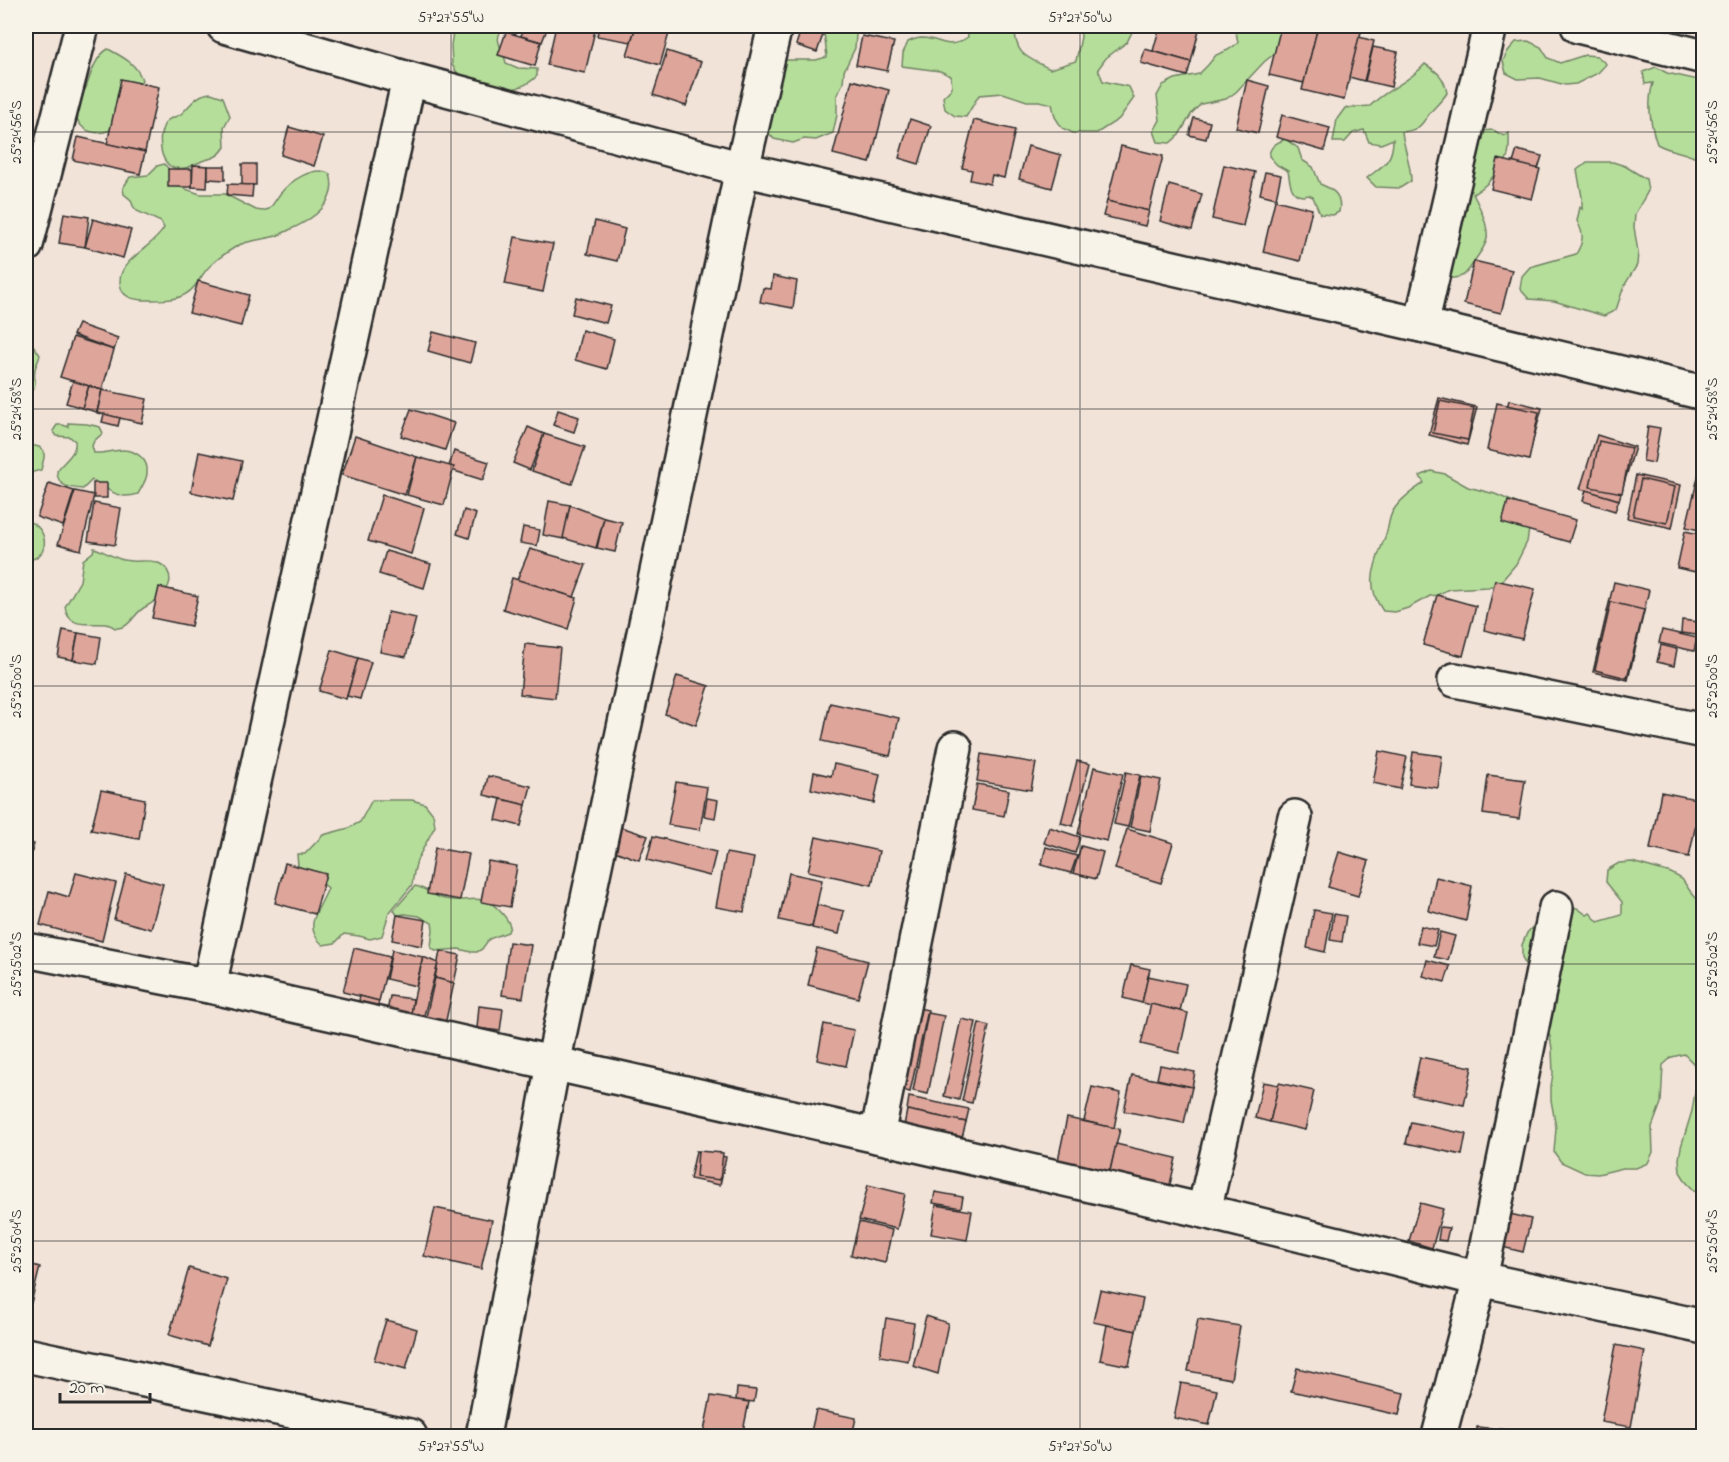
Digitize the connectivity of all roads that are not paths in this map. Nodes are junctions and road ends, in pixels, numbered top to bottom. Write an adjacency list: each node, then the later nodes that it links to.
1 (82, 26): 9 (street)
2 (224, 26): 7 (street)
3 (775, 26): 8 (street)
4 (1490, 26): 10 (street)
5 (1578, 26): 6 (street)
6 (1704, 57)
7 (409, 79): 8 (street); 18 (street)
8 (742, 169): 10 (street); 19 (street)
9 (26, 245)
10 (1421, 325): 11 (street)
11 (1704, 393)
12 (1455, 680): 13 (street)
13 (1704, 731)
14 (955, 748): 20 (street)
15 (1296, 817): 21 (street)
16 (1556, 908): 22 (street)
17 (26, 950): 18 (street)
18 (209, 986): 19 (street)
19 (553, 1064): 20 (street); 26 (street)
20 (877, 1136): 21 (street)
21 (1204, 1211): 22 (street)
22 (1480, 1279): 23 (street); 27 (street)
23 (1704, 1327)
24 (26, 1354): 25 (street)
25 (410, 1437)
26 (483, 1437)
27 (1439, 1437)

